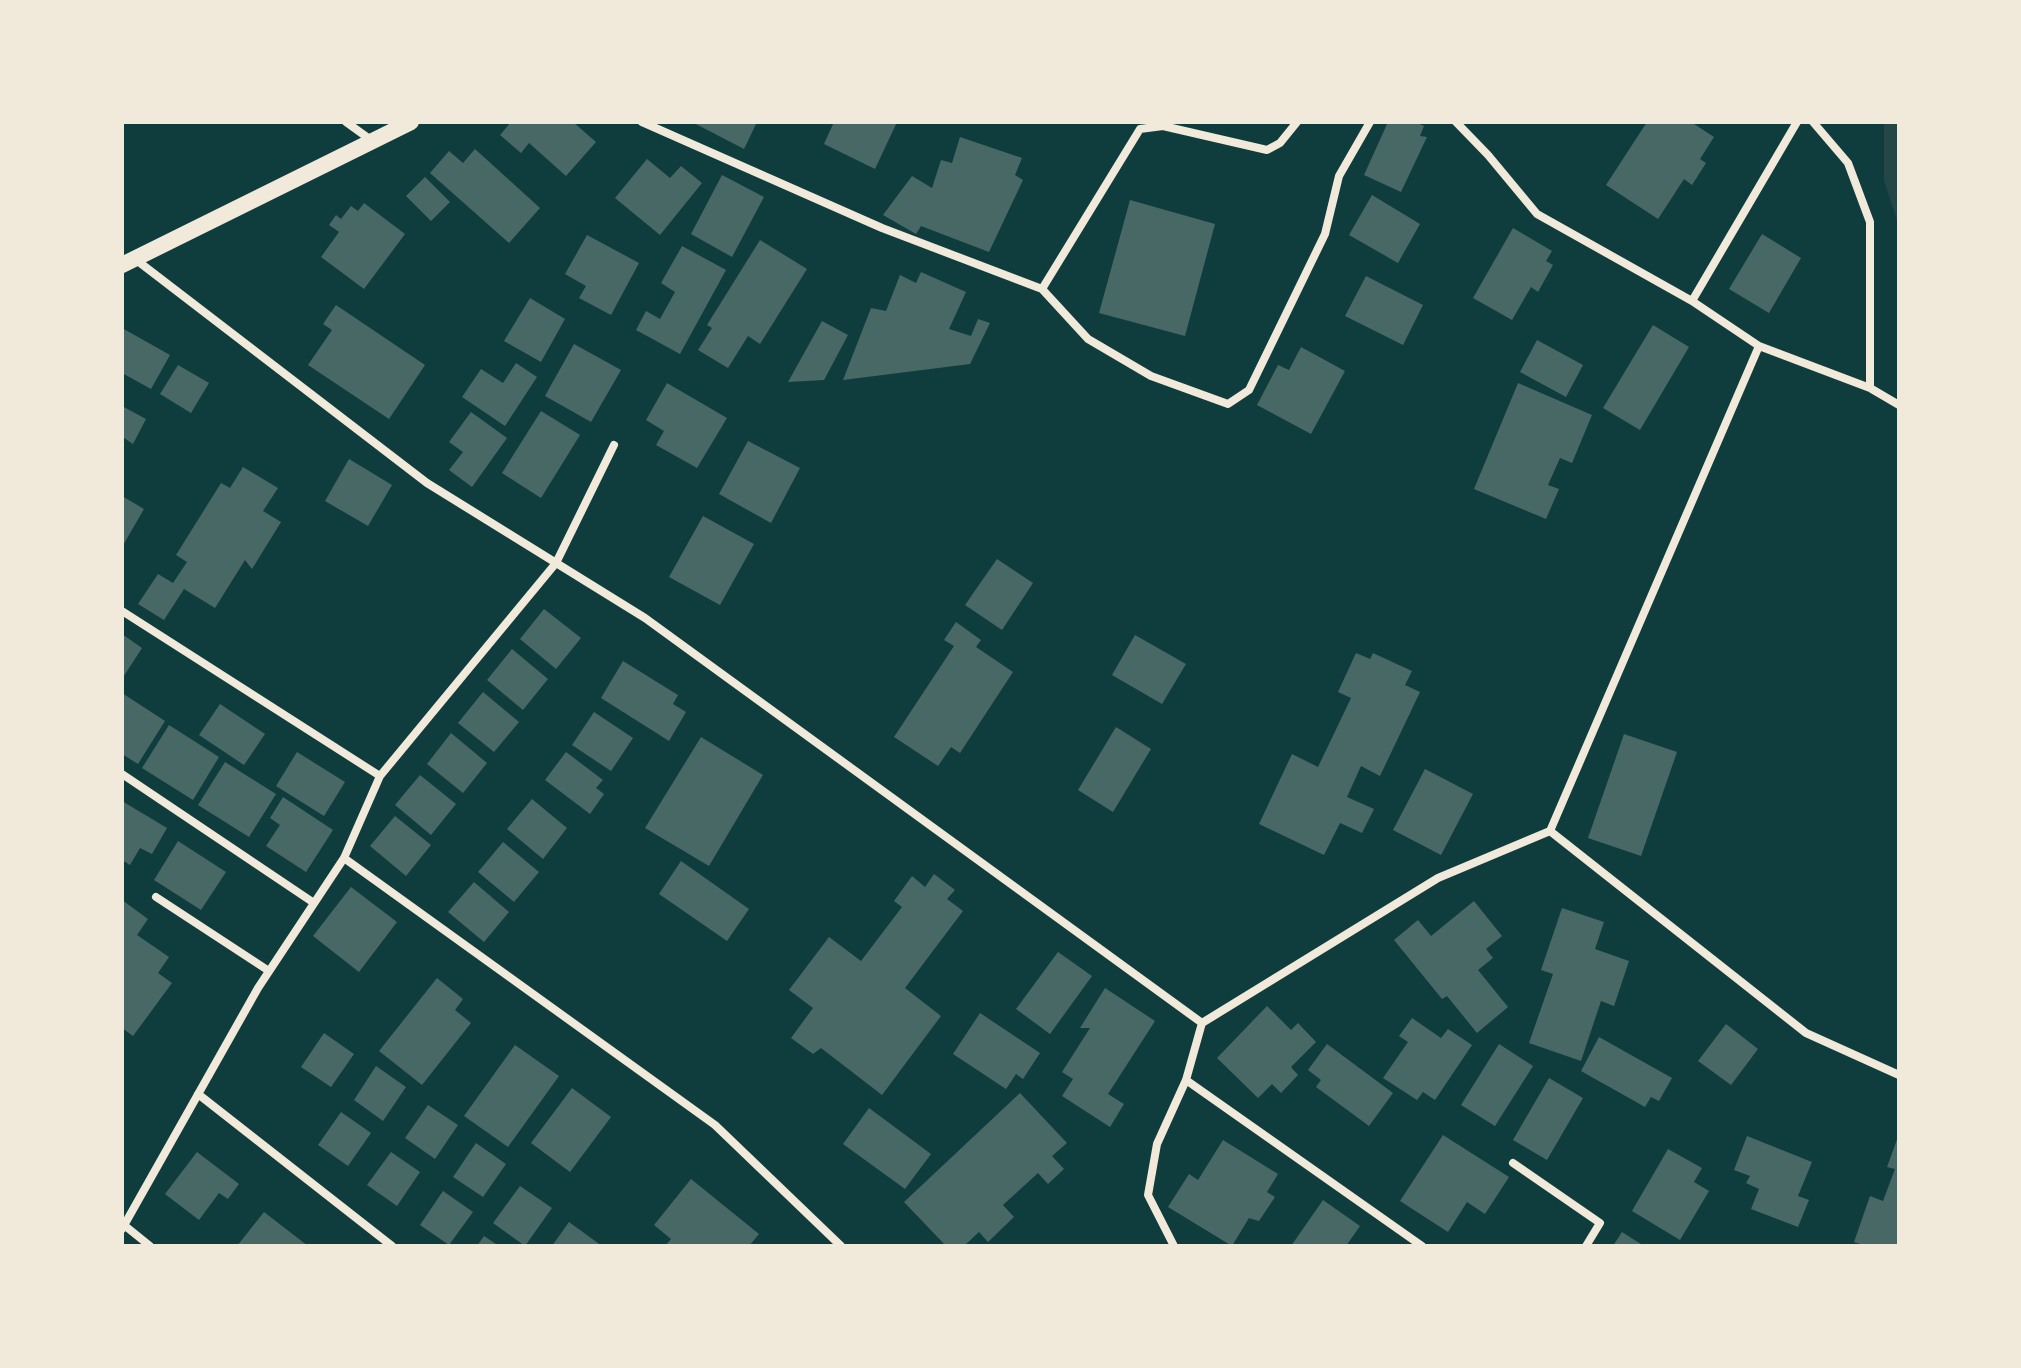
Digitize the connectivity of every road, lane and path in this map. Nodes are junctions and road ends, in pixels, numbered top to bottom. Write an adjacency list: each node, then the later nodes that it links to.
1 (346, 122): 9 (street)
2 (411, 122): 9 (main road)
3 (642, 122): 11 (street)
4 (1297, 122): 11 (street)
5 (1370, 122): 11 (street)
6 (1456, 122): 12 (street)
7 (1797, 122): 12 (street)
8 (1813, 122): 14 (street)
9 (372, 141): 10 (main road)
10 (128, 262): 17 (street)
11 (1042, 289)
12 (1692, 301): 13 (street)
13 (1759, 346): 14 (street); 21 (street)
14 (1870, 388): 15 (street)
15 (1899, 405)
16 (614, 445): 17 (street)
17 (556, 563): 20 (street); 26 (street)
18 (122, 611): 20 (street)
19 (122, 774): 24 (street)
20 (380, 776): 22 (street)
21 (1550, 831): 26 (street); 27 (street)
22 (344, 858): 24 (street); 34 (street)
23 (156, 897): 25 (street)
24 (314, 903): 25 (street)
25 (269, 971): 29 (street)
26 (1202, 1023): 28 (street)
27 (1899, 1075)
28 (1186, 1080): 35 (street); 36 (street)
29 (198, 1094): 31 (street); 33 (street)
30 (1513, 1163): 37 (street)
31 (123, 1227): 32 (street)
32 (150, 1246)
33 (392, 1246)
34 (841, 1246)
35 (1174, 1246)
36 (1422, 1246)
37 (1586, 1246)

